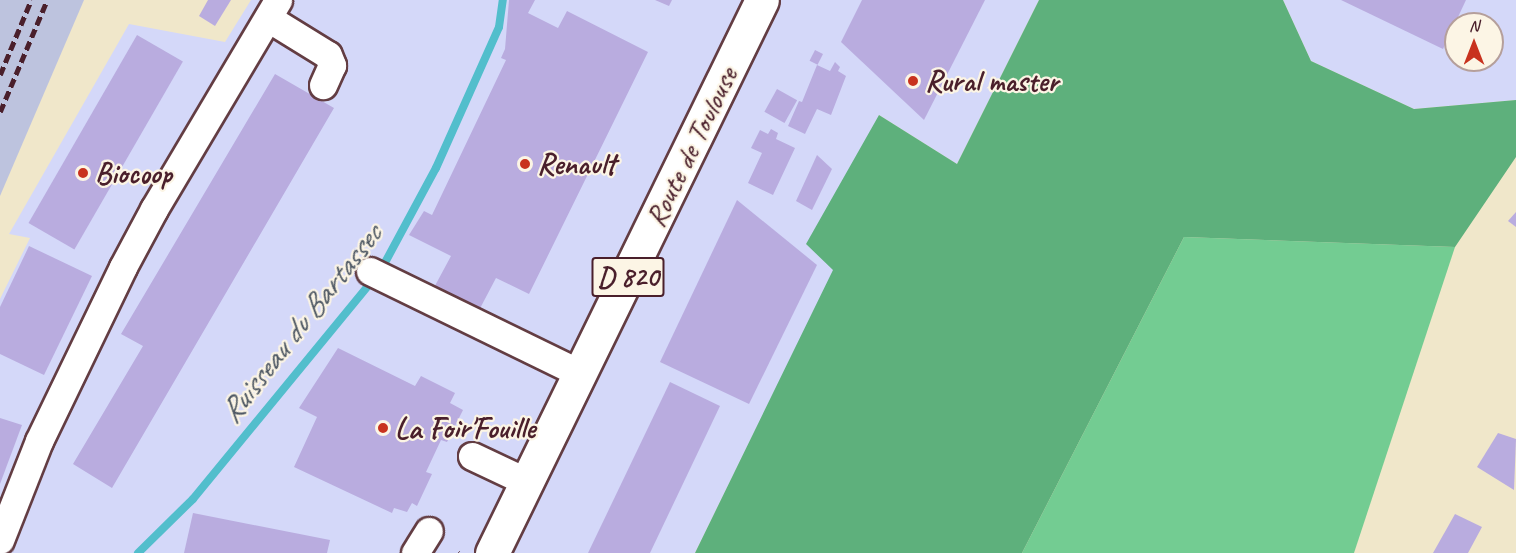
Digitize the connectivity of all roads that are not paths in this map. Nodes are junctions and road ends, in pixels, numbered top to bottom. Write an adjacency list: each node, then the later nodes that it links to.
1 (738, 0): 6 (main road, Route de Toulouse / D 820)
2 (762, 0): 6 (main road, Route de Toulouse / D 820)
3 (273, 9): 4 (street); 9 (street)
4 (323, 85)
5 (378, 275): 6 (street)
6 (572, 369): 8 (main road, Route de Toulouse / D 820)
7 (472, 456): 8 (street)
8 (518, 478): 10 (main road, Route de Toulouse / D 820); 11 (main road, Route de Toulouse / D 820)
9 (0, 540)
10 (469, 553)
11 (492, 553)

